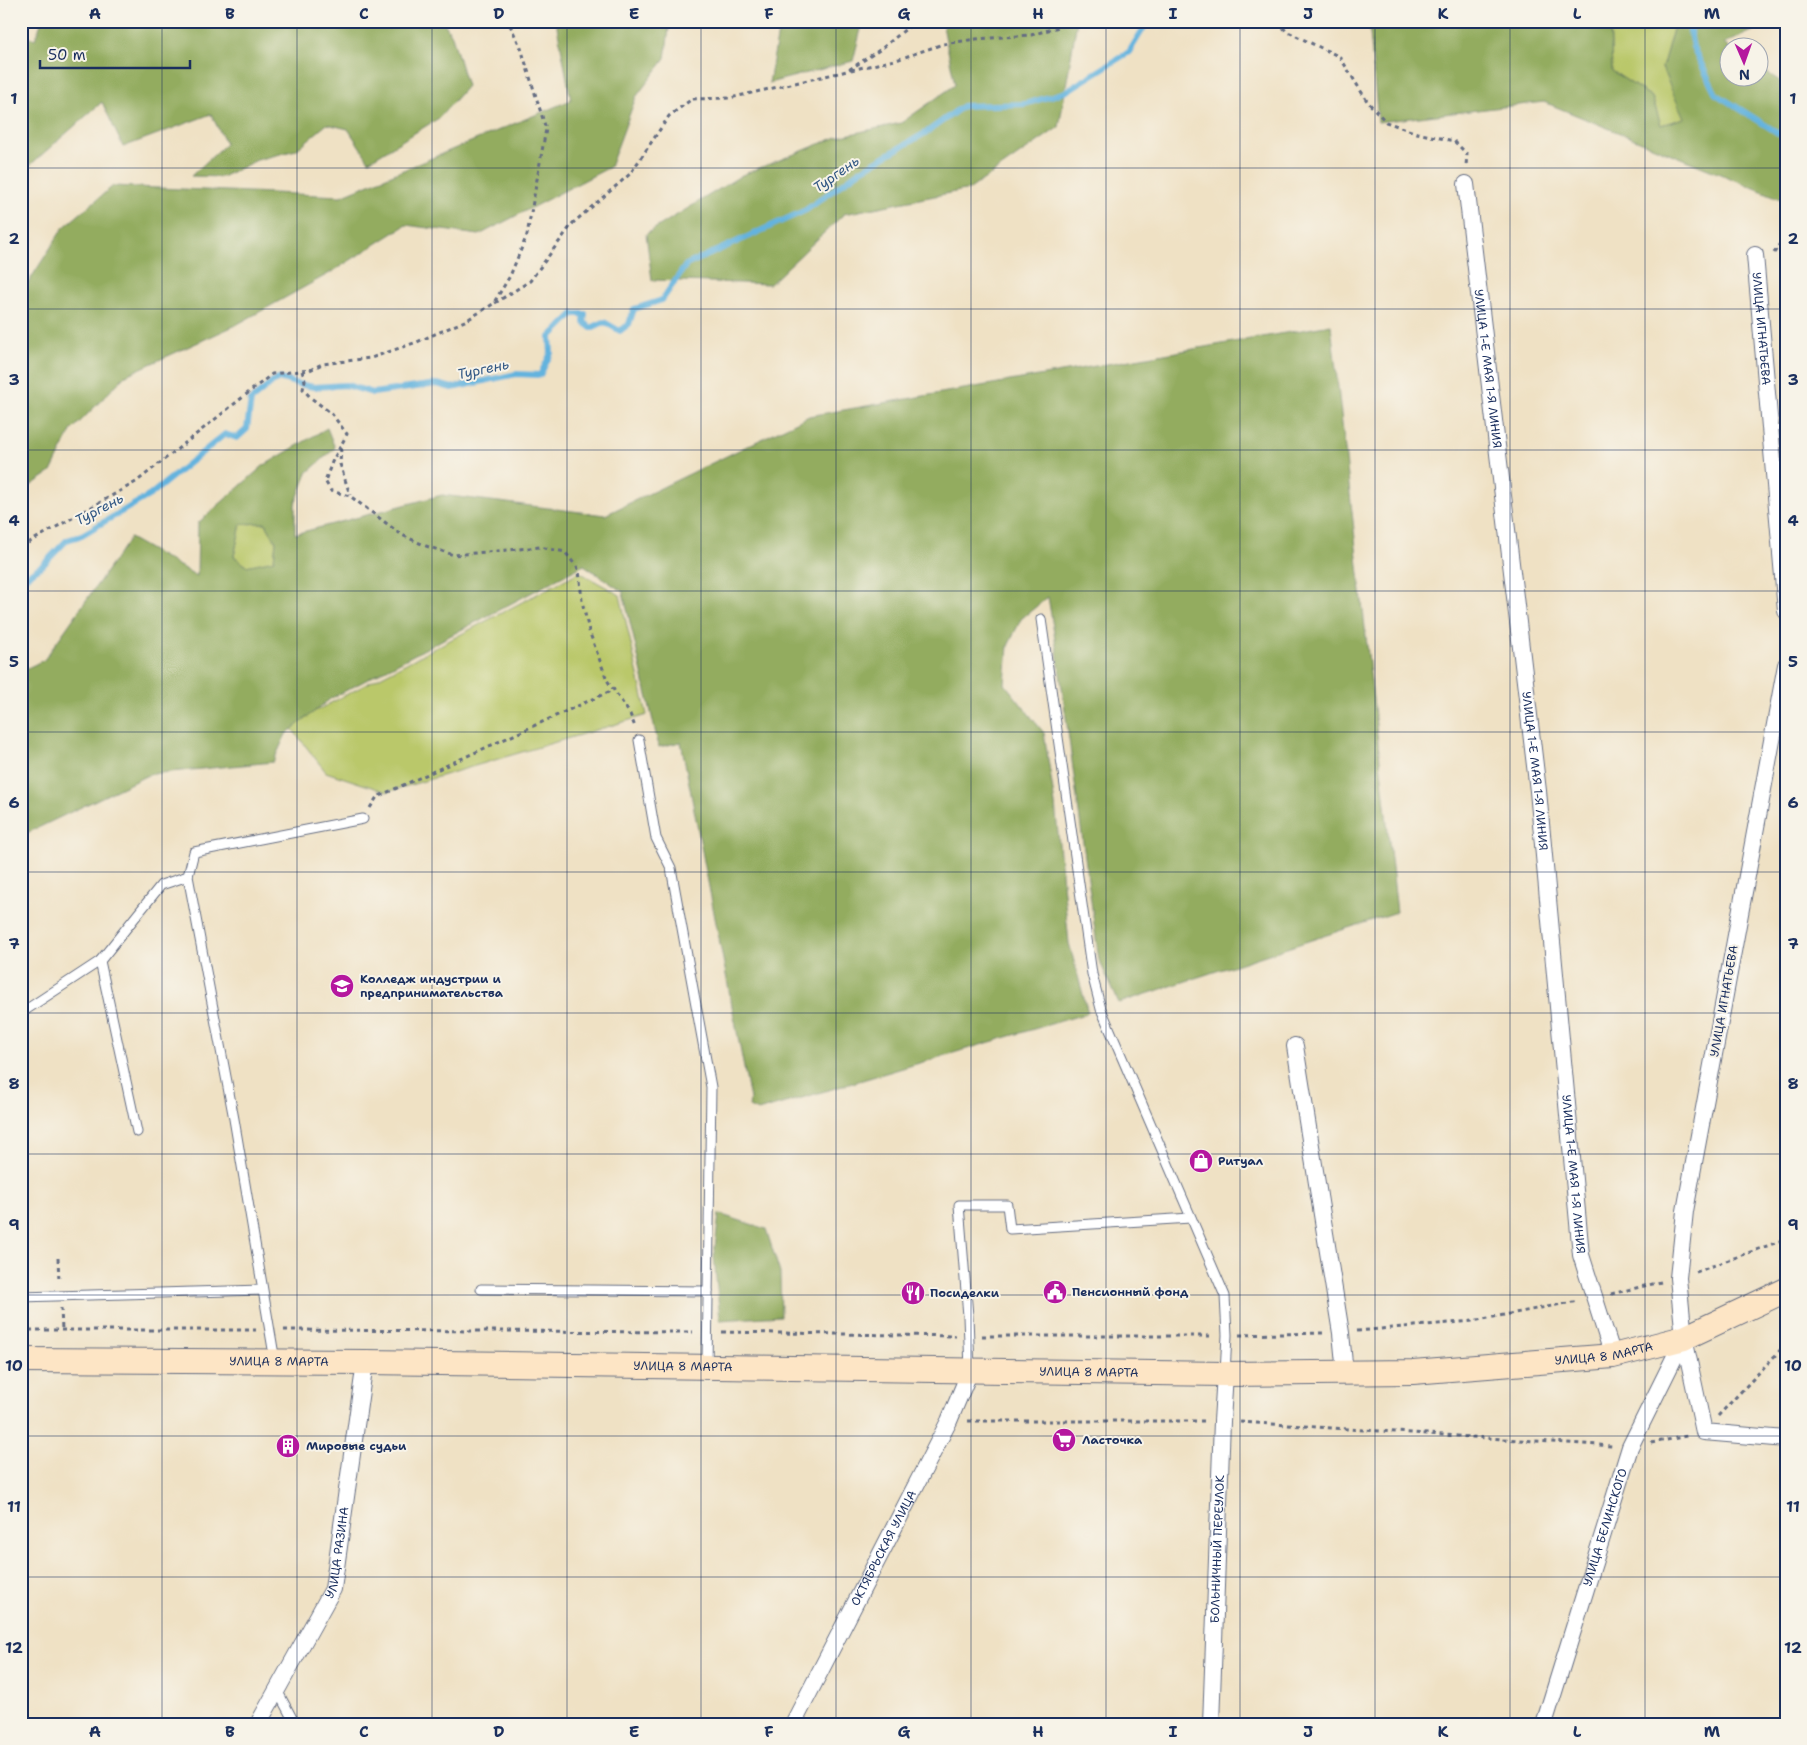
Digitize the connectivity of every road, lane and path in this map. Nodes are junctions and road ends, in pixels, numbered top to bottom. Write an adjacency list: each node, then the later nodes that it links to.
1 (508, 21): 10 (path)
2 (912, 21): 7 (path)
3 (1068, 21): 7 (path)
4 (1278, 21): 8 (path)
5 (1779, 21): 6 (path)
6 (1786, 27)
7 (847, 71): 10 (path)
8 (1466, 184): 34 (street, УЛИЦА 1-Е МАЯ 1-Я ЛИНИЯ)
9 (1755, 255): 15 (street, УЛИЦА ИГНАТЬЕВА)
10 (493, 304): 11 (path)
11 (302, 371): 12 (path); 14 (path)
12 (341, 445): 13 (path); 13 (path)
13 (350, 496): 18 (path)
14 (21, 547)
15 (1786, 611)
16 (1041, 619): 26 (lane)
17 (1786, 664): 28 (street, УЛИЦА ИГНАТЬЕВА)
18 (615, 690): 19 (path); 20 (path)
19 (639, 740): 32 (lane)
20 (363, 819): 21 (lane)
21 (188, 876): 22 (lane); 30 (lane)
22 (100, 960): 23 (lane); 25 (lane)
23 (21, 1013)
24 (1295, 1046): 38 (street)
25 (137, 1132)
26 (1191, 1218): 39 (lane); 40 (lane)
27 (1786, 1239): 28 (path)
28 (1678, 1278): 34 (path); 41 (street, УЛИЦА ИГНАТЬЕВА)
29 (481, 1289): 32 (lane)
30 (262, 1290): 33 (lane); 36 (lane)
31 (1786, 1290): 41 (main road, УЛИЦА 8 МАРТА)
32 (708, 1291): 37 (lane)
33 (21, 1297)
34 (1596, 1298): 38 (path); 43 (street, УЛИЦА 1-Е МАЯ 1-Я ЛИНИЯ)
35 (21, 1330): 36 (path)
36 (270, 1330): 37 (path); 45 (lane)
37 (707, 1332): 40 (path); 47 (lane)
38 (1340, 1333): 39 (path); 49 (street)
39 (1227, 1335): 40 (path); 50 (lane)
40 (967, 1336): 48 (lane)
41 (1684, 1338): 43 (main road, УЛИЦА 8 МАРТА); 53 (street); 55 (street, УЛИЦА БЕЛИНСКОГО)
42 (1786, 1344): 53 (path)
43 (1613, 1356): 49 (main road, УЛИЦА 8 МАРТА)
44 (21, 1360): 45 (main road, УЛИЦА 8 МАРТА)
45 (275, 1362): 46 (main road, УЛИЦА 8 МАРТА)
46 (365, 1362): 47 (main road, УЛИЦА 8 МАРТА); 56 (street, УЛИЦА РАЗИНА)
47 (707, 1367): 48 (main road, УЛИЦА 8 МАРТА)
48 (970, 1371): 50 (main road, УЛИЦА 8 МАРТА); 51 (street, ОКТЯБРЬСКАЯ УЛИЦА)
49 (1344, 1373): 50 (main road, УЛИЦА 8 МАРТА)
50 (1225, 1374): 52 (street, БОЛЬНИЧНЫЙ ПЕРЕУЛОК)
51 (949, 1421): 52 (path); 59 (street, ОКТЯБРЬСКАЯ УЛИЦА)
52 (1222, 1421): 55 (path); 60 (street, БОЛЬНИЧНЫЙ ПЕРЕУЛОК)
53 (1704, 1432): 54 (street); 55 (path)
54 (1786, 1439)
55 (1630, 1447): 61 (street, УЛИЦА БЕЛИНСКОГО)
56 (276, 1690): 57 (street, УЛИЦА РАЗИНА); 58 (lane)
57 (258, 1724)
58 (298, 1724)
59 (793, 1724)
60 (1212, 1724)
61 (1544, 1724)

